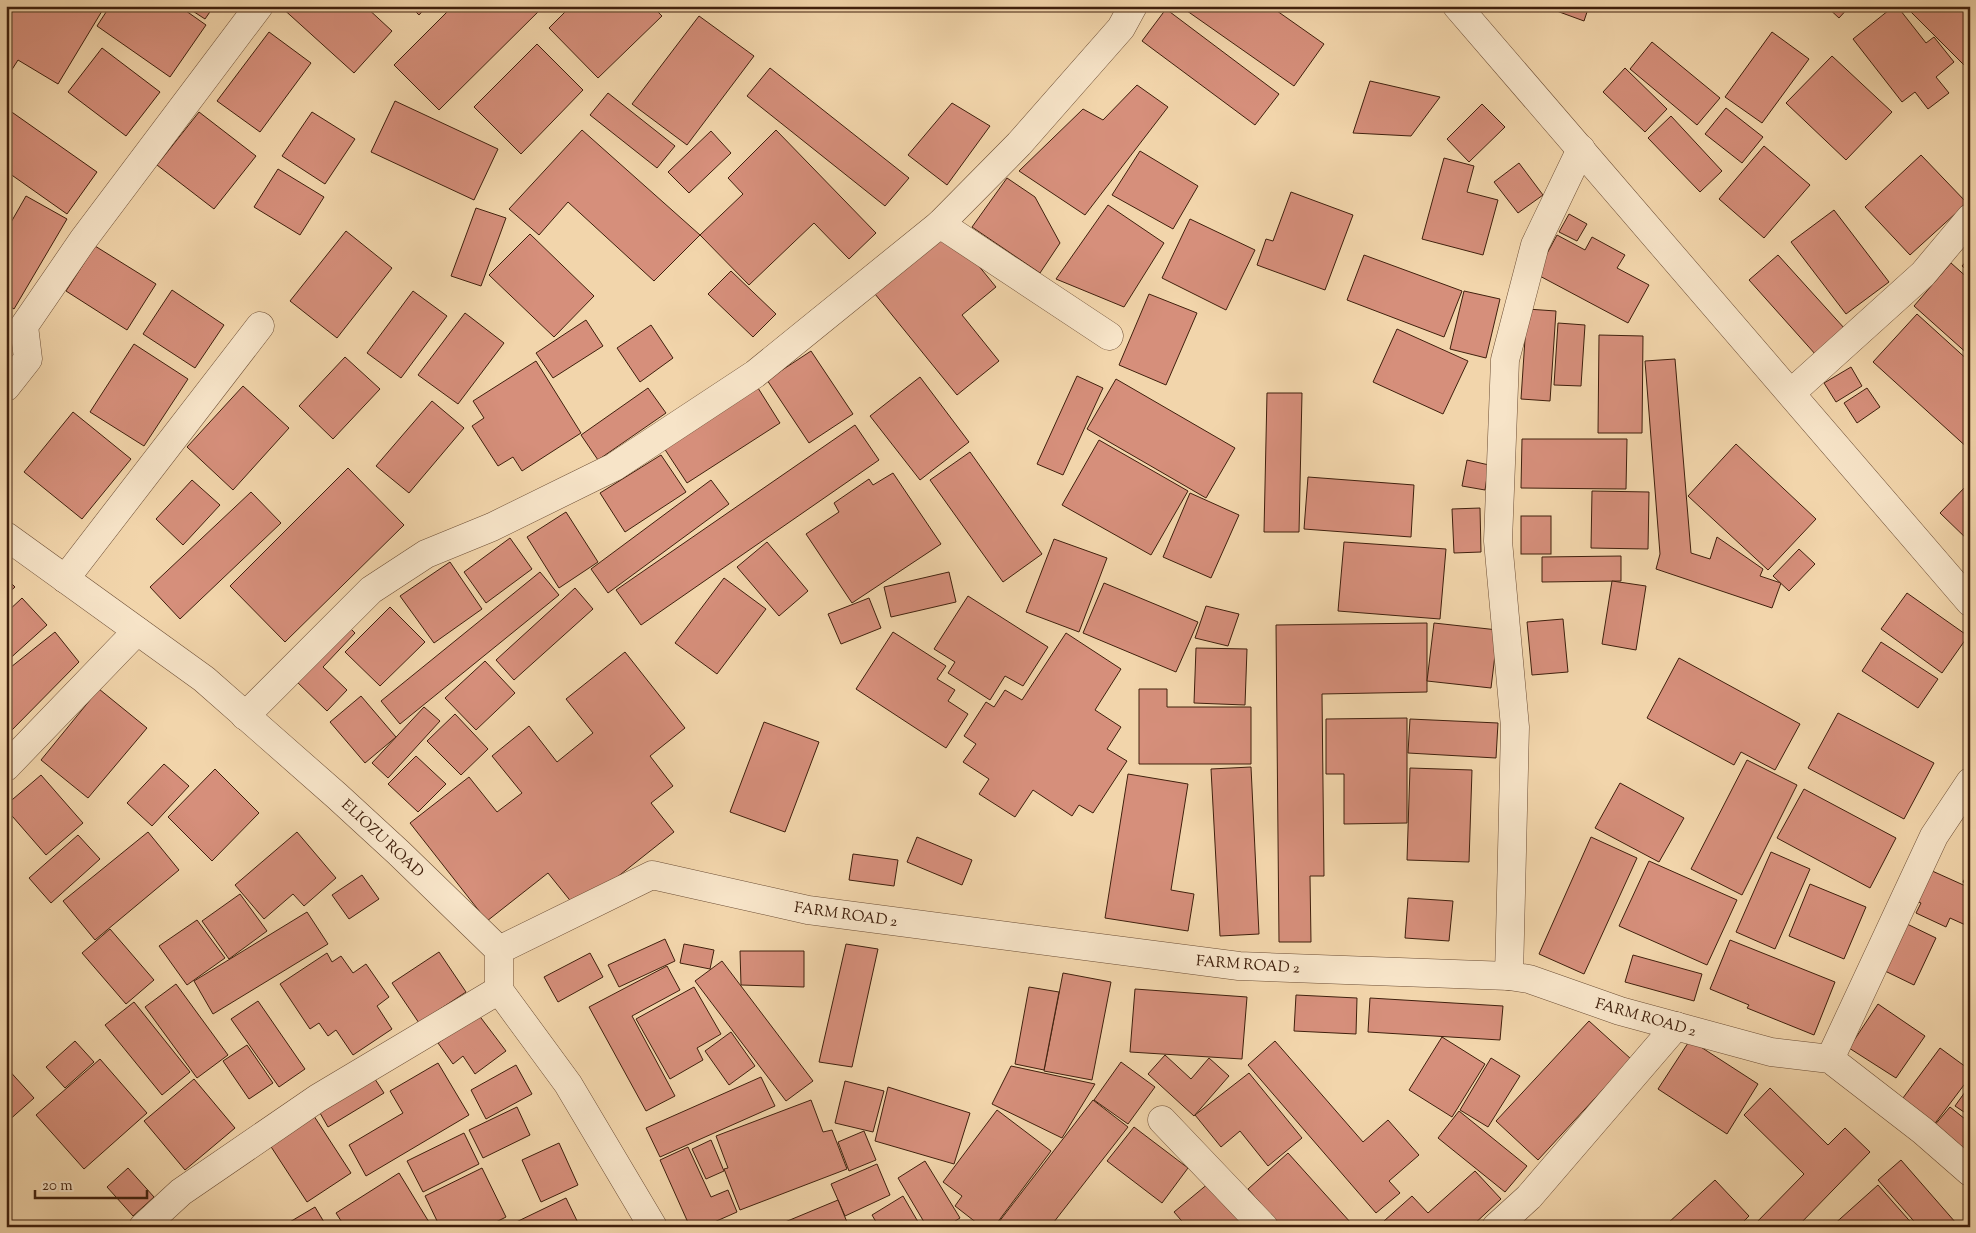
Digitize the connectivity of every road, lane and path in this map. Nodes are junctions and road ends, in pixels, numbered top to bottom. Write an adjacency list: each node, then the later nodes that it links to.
1 (260, 6): 9 (street)
2 (1133, 6): 6 (street)
3 (1456, 6): 4 (street)
4 (1582, 149): 10 (street); 19 (street)
5 (1970, 218): 10 (street)
6 (940, 224): 8 (street); 15 (street)
7 (260, 326): 12 (street)
8 (1109, 336)
9 (6, 387)
10 (1791, 393): 13 (street)
11 (6, 536): 12 (street, ELIOZU ROAD)
12 (65, 579): 14 (street, ELIOZU ROAD)
13 (1970, 602)
14 (137, 631): 15 (street, ELIOZU ROAD); 16 (street)
15 (245, 716): 18 (street, ELIOZU ROAD)
16 (6, 767)
17 (1970, 782): 22 (street)
18 (499, 950): 19 (street, FARM ROAD 2); 20 (street)
19 (1509, 976): 21 (street, FARM ROAD 2)
20 (499, 990): 25 (street); 26 (street)
21 (1676, 1026): 22 (street, FARM ROAD 2); 28 (street)
22 (1830, 1059): 24 (street)
23 (1162, 1120): 27 (street)
24 (1970, 1172)
25 (143, 1227)
26 (653, 1227)
27 (1264, 1227)
28 (1496, 1227)

